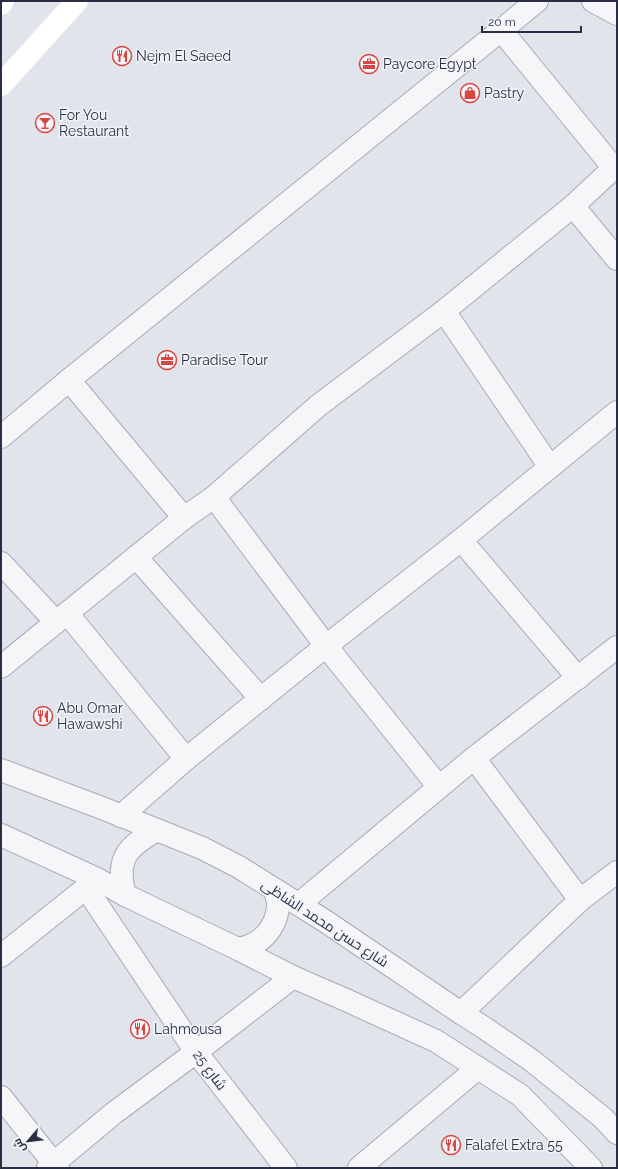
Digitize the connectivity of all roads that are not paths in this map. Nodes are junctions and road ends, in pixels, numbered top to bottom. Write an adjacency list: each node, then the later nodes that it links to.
1 (4, 1): 5 (street)
2 (77, 1): 8 (street)
3 (537, 1): 7 (street)
4 (594, 1): 6 (street)
5 (1, 4)
6 (617, 14)
7 (501, 30): 9 (street); 13 (street)
8 (1, 85)
9 (615, 166): 10 (street)
10 (573, 206): 11 (street); 12 (street)
11 (617, 259)
12 (444, 311): 16 (street); 17 (street)
13 (69, 380): 15 (street); 18 (street)
14 (617, 412): 16 (street)
15 (1, 437)
16 (550, 467): 19 (street)
17 (214, 497): 18 (street); 23 (street)
18 (184, 518): 20 (street)
19 (461, 540): 23 (street); 26 (street)
20 (136, 557): 22 (street); 27 (street)
21 (1, 562): 22 (street)
22 (62, 618): 25 (street); 29 (street)
23 (326, 646): 27 (street); 31 (street)
24 (617, 647): 26 (street)
25 (1, 667)
26 (578, 678): 28 (street)
27 (261, 699): 29 (street)
28 (474, 758): 31 (street); 39 (street)
29 (186, 759): 32 (street)
30 (1, 770): 32 (street, شارع حسن محمد الشاظى)
31 (439, 787): 40 (street)
32 (121, 816): 33 (street, شارع حسن محمد الشاظى)
33 (157, 830): 37 (street, شارع حسن محمد الشاظى); 38 (street)
34 (1, 835): 36 (street)
35 (617, 872): 39 (street)
36 (92, 884): 38 (street); 42 (street); 45 (street, شارع 25)
37 (275, 890): 40 (street, شارع حسن محمد الشاظى); 41 (street)
38 (125, 895): 41 (street)
39 (580, 900): 44 (street)
40 (299, 904): 44 (street, شارع حسن محمد الشاظى)
41 (238, 949): 43 (street)
42 (1, 956)
43 (293, 977): 45 (street); 46 (street)
44 (461, 1013): 48 (street, شارع حسن محمد الشاظى)
45 (196, 1052): 49 (street); 50 (street, شارع 25)
46 (478, 1068): 51 (street); 52 (street)
47 (1, 1097): 49 (street)
48 (612, 1119)
49 (54, 1166)
50 (286, 1168)
51 (359, 1168)
52 (591, 1168)

